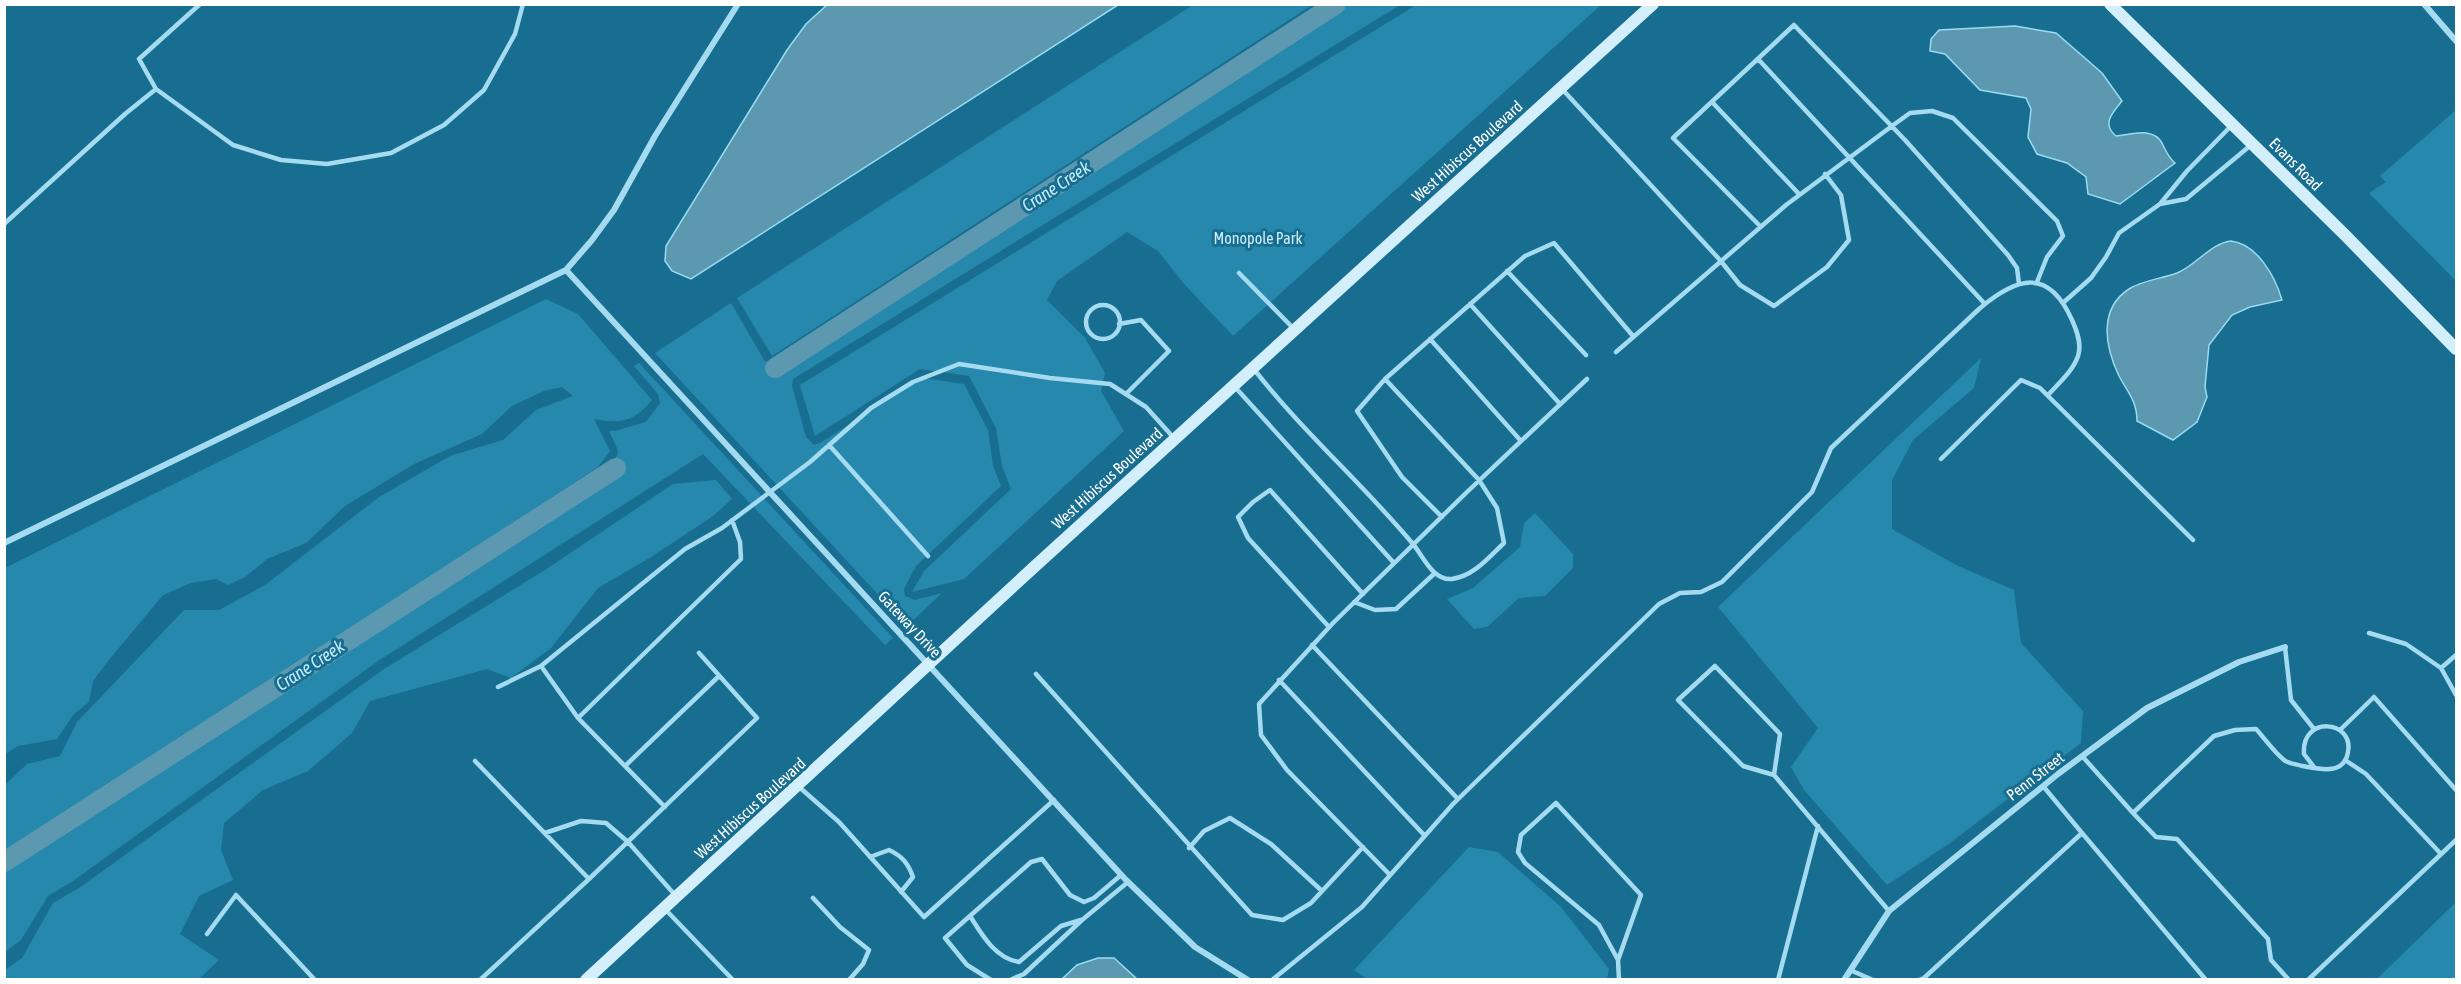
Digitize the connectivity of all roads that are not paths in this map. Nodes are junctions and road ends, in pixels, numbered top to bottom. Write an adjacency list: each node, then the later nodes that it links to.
1 (523, 4): 10 (lane)
2 (738, 4): 22 (street)
3 (1653, 4): 9 (street, West Hibiscus Boulevard)
4 (2110, 4): 12 (street, Evans Road)
5 (2424, 4): 7 (street)
6 (199, 5): 10 (lane)
7 (2457, 41)
8 (1758, 59): 11 (lane); 13 (lane); 15 (lane)
9 (1561, 88): 21 (lane); 31 (street, West Hibiscus Boulevard)
10 (156, 89): 19 (lane)
11 (1712, 102): 17 (lane); 20 (lane)
12 (2233, 124): 14 (street, Evans Road); 18 (lane)
13 (1892, 126): 15 (lane); 25 (lane); 26 (lane)
14 (2253, 144): 18 (lane); 34 (street, Evans Road)
15 (1848, 157): 16 (lane); 29 (lane)
16 (1825, 174): 17 (lane); 21 (lane)
17 (1799, 194): 20 (lane)
18 (2160, 204): 27 (lane)
19 (4, 224)
20 (1761, 227): 21 (lane)
21 (1720, 260): 32 (lane)
22 (566, 270): 49 (street, Gateway Drive); 53 (street)
23 (1507, 272): 28 (lane); 32 (lane); 36 (lane)
24 (1239, 273): 31 (lane)
25 (2037, 282): 26 (lane); 27 (lane)
26 (2019, 284): 29 (lane)
27 (2064, 302): 42 (lane)
28 (1470, 304): 33 (lane); 43 (lane)
29 (1985, 304): 87 (lane)
30 (1119, 324): 30 (lane); 41 (lane)
31 (1295, 330): 37 (street, West Hibiscus Boulevard)
32 (1633, 336): 35 (lane)
33 (1430, 339): 38 (lane); 45 (lane)
34 (2457, 349)
35 (1616, 352)
36 (1586, 355)
37 (1253, 368): 40 (street, West Hibiscus Boulevard); 54 (lane)
38 (1385, 379): 48 (lane); 50 (lane)
39 (1587, 379): 43 (lane)
40 (1234, 386): 44 (street, West Hibiscus Boulevard); 56 (lane)
41 (1126, 394): 44 (lane); 46 (lane)
42 (2048, 395): 47 (lane); 52 (lane)
43 (1560, 404): 45 (lane)
44 (1175, 439): 66 (street, West Hibiscus Boulevard)
45 (1521, 441): 48 (lane)
46 (829, 445): 49 (lane); 55 (lane)
47 (1941, 459)
48 (1479, 480): 50 (lane); 57 (lane)
49 (769, 491): 51 (lane); 66 (street, Gateway Drive)
50 (1442, 517): 54 (lane)
51 (732, 520): 67 (lane); 74 (lane)
52 (2193, 540)
53 (4, 543)
54 (1413, 544): 56 (lane); 57 (lane)
55 (928, 556)
56 (1394, 563): 58 (lane)
57 (1435, 573): 59 (lane)
58 (1363, 594): 59 (lane); 60 (lane)
59 (1354, 602): 60 (lane)
60 (1329, 627): 62 (lane)
61 (2369, 633): 68 (lane)
62 (1312, 645): 71 (lane); 87 (lane)
63 (2285, 647): 75 (lane); 77 (street, Penn Street)
64 (699, 653): 70 (lane)
65 (2457, 655): 68 (lane)
66 (930, 665): 83 (street, West Hibiscus Boulevard); 86 (street, Gateway Drive)
67 (541, 666): 72 (lane); 74 (lane)
68 (2441, 669): 73 (lane)
69 (1036, 674): 97 (lane)
70 (719, 676): 80 (lane); 88 (lane)
71 (1279, 680): 93 (lane); 96 (lane)
72 (498, 687)
73 (2457, 695)
74 (578, 718): 80 (lane)
75 (2314, 729): 76 (lane); 81 (lane)
76 (2340, 730): 78 (lane); 85 (lane)
77 (2082, 756): 84 (street, Penn Street); 89 (lane)
78 (2345, 760): 81 (lane); 98 (lane)
79 (475, 761): 91 (lane)
80 (625, 766): 88 (lane)
81 (2314, 767): 89 (lane)
82 (1774, 775): 82 (lane); 90 (lane)
83 (798, 786): 99 (lane); 106 (street, West Hibiscus Boulevard)
84 (2043, 786): 92 (lane); 109 (street, Penn Street)
85 (2457, 790)
86 (1054, 800): 100 (street, Gateway Drive); 104 (lane)
87 (1458, 800): 93 (lane)
88 (665, 807): 95 (lane)
89 (2133, 813): 132 (lane)
90 (1818, 826): 109 (lane); 127 (lane)
91 (545, 833): 95 (lane); 102 (lane)
92 (2082, 833): 130 (lane); 131 (lane)
93 (1425, 836): 101 (lane)
94 (2457, 840): 98 (lane)
95 (628, 842): 102 (lane); 106 (lane)
96 (1363, 847): 101 (lane); 105 (lane)
97 (1189, 848): 105 (lane); 105 (lane)
98 (2441, 854): 133 (lane)
99 (870, 857): 104 (lane); 104 (lane)
100 (1121, 875): 103 (street, Gateway Drive); 110 (lane)
101 (1390, 875): 125 (lane)
102 (589, 879): 117 (lane)
103 (1128, 882): 111 (lane); 124 (street, Gateway Drive)
104 (901, 891)
105 (1322, 891)
106 (677, 897): 108 (street, West Hibiscus Boulevard)
107 (813, 898): 121 (lane)
108 (664, 908): 115 (lane); 118 (street, West Hibiscus Boulevard)
109 (1889, 911): 114 (street, Penn Street)
110 (969, 916): 111 (lane); 122 (lane)
111 (1082, 920): 123 (lane)
112 (207, 934): 116 (lane)
113 (1618, 960): 113 (lane); 126 (lane)
114 (1850, 969): 128 (street, Penn Street); 129 (lane)
115 (728, 974): 119 (lane); 120 (lane)
116 (315, 980)
117 (480, 980)
118 (586, 980)
119 (723, 980)
120 (734, 980)
121 (849, 980)
122 (991, 980)
123 (1010, 980)
124 (1248, 980)
125 (1272, 980)
126 (1619, 980)
127 (1778, 980)
128 (1844, 980)
129 (1873, 980)
130 (1919, 980)
131 (2206, 980)
132 (2289, 980)
133 (2308, 980)

